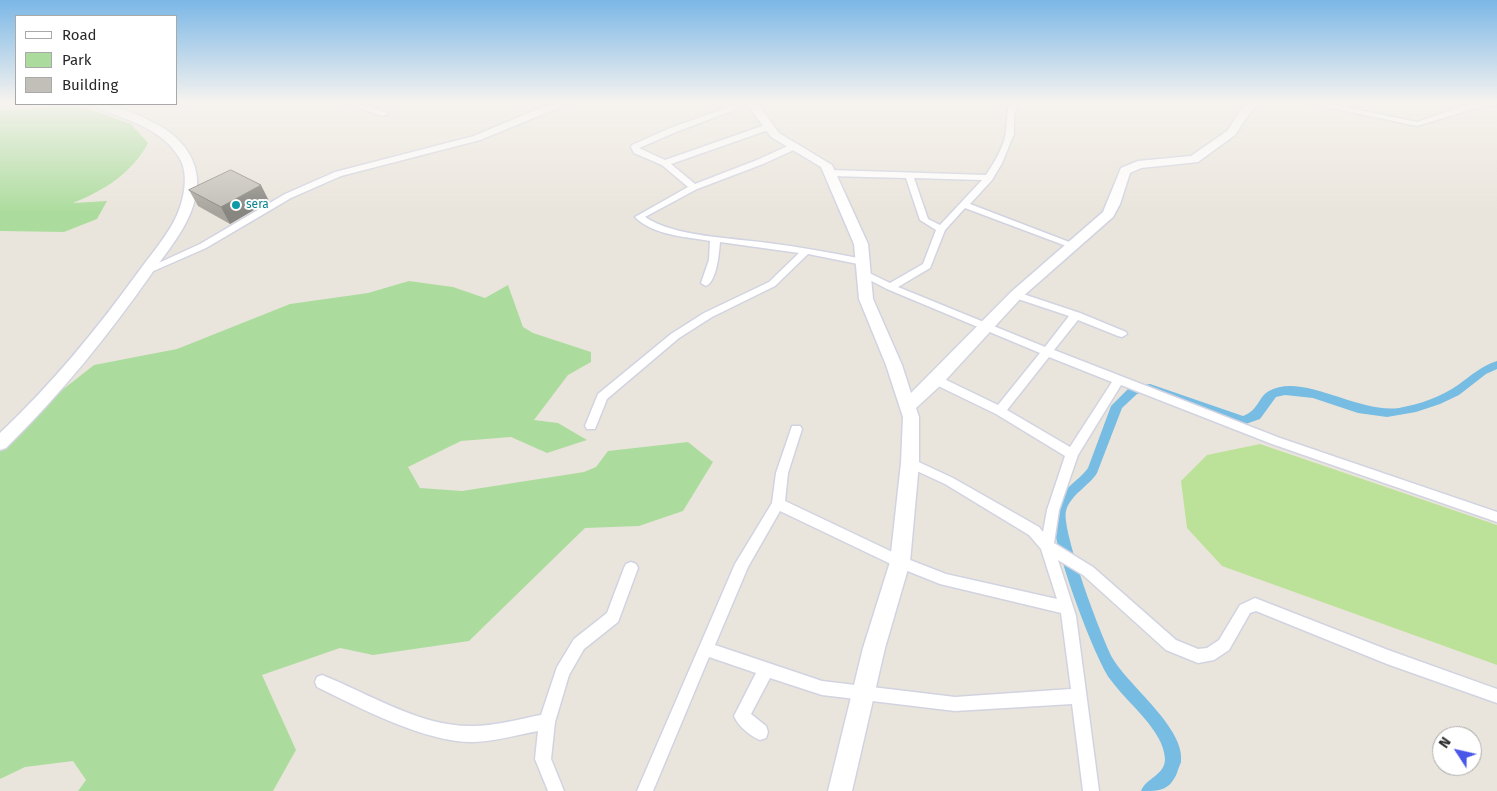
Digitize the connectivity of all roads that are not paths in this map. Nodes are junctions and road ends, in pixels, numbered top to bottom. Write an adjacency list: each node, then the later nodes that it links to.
1 (170, 138): 20 (street)
2 (477, 138): 20 (street)
3 (655, 138): 9 (street)
4 (737, 138): 9 (street)
5 (780, 138): 8 (street)
6 (1008, 138): 12 (street)
7 (1223, 138): 17 (street)
8 (794, 146): 10 (street); 13 (street)
9 (665, 163): 13 (street)
10 (830, 173): 11 (street); 19 (street)
11 (909, 175): 12 (street); 15 (street)
12 (989, 178): 14 (street)
13 (694, 187): 16 (street)
14 (964, 205): 15 (street); 17 (street)
15 (941, 229): 22 (street)
16 (715, 240): 18 (street); 21 (street)
17 (1072, 245): 23 (street)
18 (805, 252): 19 (street); 32 (street)
19 (864, 268): 22 (street); 30 (street)
20 (146, 271): 34 (street)
21 (706, 283)
22 (890, 288): 25 (street)
23 (1016, 295): 24 (street); 25 (street)
24 (1076, 315): 26 (street); 27 (street)
25 (984, 327): 27 (street); 28 (street)
26 (1122, 334)
27 (1048, 352): 29 (street); 31 (street)
28 (936, 380): 30 (street); 31 (street)
29 (1119, 380): 35 (street); 38 (street)
30 (907, 406): 36 (street)
31 (1000, 411): 35 (street)
32 (591, 426)
33 (796, 429): 37 (street)
34 (0, 443)
35 (1072, 454): 39 (street)
36 (910, 462): 39 (street); 40 (street)
37 (778, 504): 40 (street); 43 (street)
38 (1497, 516)
39 (1046, 546): 42 (street); 48 (street)
40 (900, 562): 42 (street); 46 (street)
41 (631, 568): 49 (street)
42 (1067, 608): 47 (street)
43 (705, 649): 44 (street); 52 (street)
44 (766, 670): 46 (street); 50 (street)
45 (322, 682): 49 (street)
46 (864, 693): 47 (street); 53 (street)
47 (1080, 696): 54 (street)
48 (1497, 696)
49 (547, 722): 51 (street)
50 (760, 732)
51 (556, 791)
52 (645, 791)
53 (840, 791)
54 (1091, 791)

